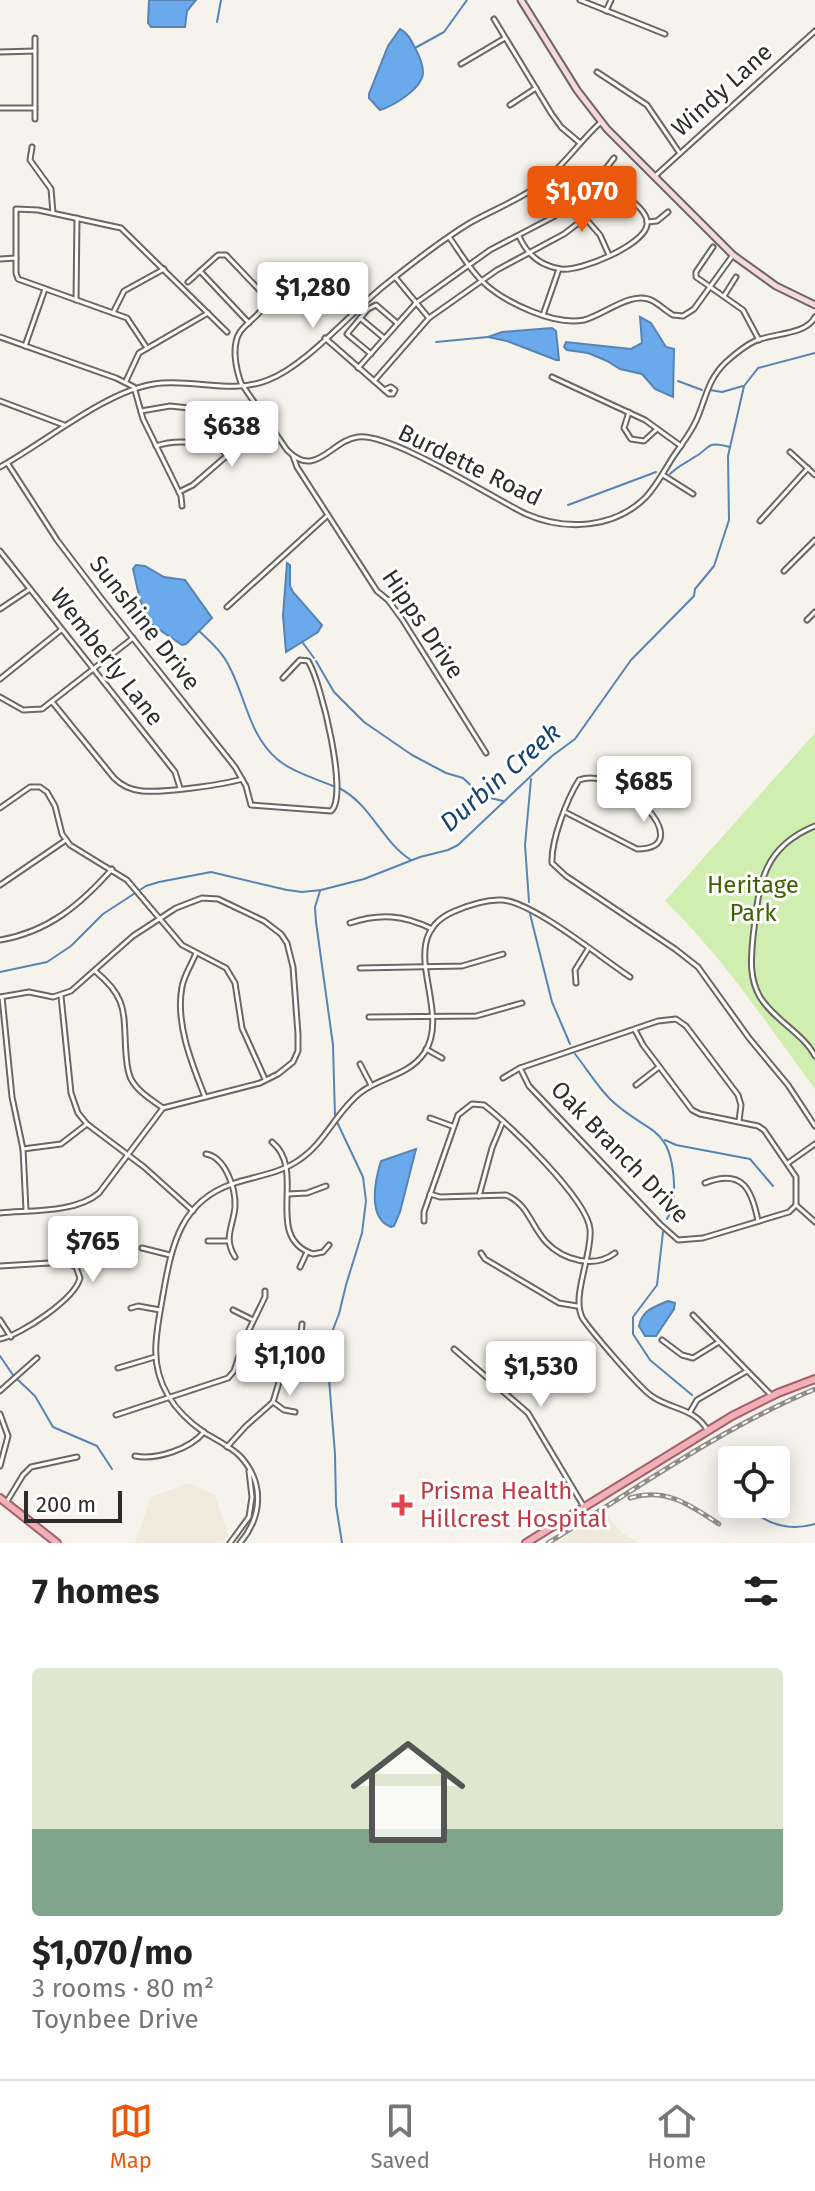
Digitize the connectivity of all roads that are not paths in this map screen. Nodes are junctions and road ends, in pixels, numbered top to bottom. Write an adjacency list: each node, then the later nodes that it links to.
1 (521, 0): 19 (street)
2 (580, 0): 4 (street)
3 (611, 0): 4 (street)
4 (606, 11): 7 (street)
5 (494, 19): 9 (street)
6 (815, 31): 22 (street, Windy Lane)
7 (665, 34)
8 (35, 38): 10 (street)
9 (505, 38): 12 (street); 14 (street)
10 (35, 51): 11 (street); 17 (street)
11 (0, 52)
12 (461, 64)
13 (597, 72): 22 (street)
14 (536, 88): 15 (street); 20 (street)
15 (510, 105)
16 (0, 108): 17 (street)
17 (35, 108): 18 (street)
18 (35, 119)
19 (601, 122): 20 (street); 24 (street)
20 (580, 143): 33 (street)
21 (32, 147): 28 (street)
22 (679, 152): 24 (street, Windy Lane)
23 (614, 158): 25 (street)
24 (654, 177): 37 (street)
25 (602, 178): 26 (street); 31 (street)
26 (572, 203): 30 (street); 32 (street)
27 (668, 212): 31 (street)
28 (53, 213): 29 (street); 38 (street)
29 (77, 218): 41 (street); 51 (street)
30 (585, 218): 35 (street); 36 (street)
31 (647, 222): 36 (street)
32 (519, 236): 35 (street); 40 (street)
33 (449, 237): 40 (street); 44 (street)
34 (713, 247): 48 (street)
35 (529, 253): 42 (street); 46 (street)
36 (609, 255): 42 (street)
37 (733, 255): 48 (street); 53 (street)
38 (16, 258): 39 (street); 49 (street)
39 (0, 259)
40 (469, 265): 46 (street); 52 (street)
41 (164, 269): 54 (street); 55 (street)
42 (559, 269): 56 (street)
43 (200, 271): 47 (street); 60 (street); 60 (street)
44 (395, 277): 52 (street); 64 (street)
45 (736, 277): 50 (street)
46 (482, 281): 56 (street); 59 (street)
47 (188, 282)
48 (710, 286): 50 (street); 56 (street)
49 (45, 289): 51 (street); 67 (street)
50 (724, 296): 66 (street)
51 (76, 300): 54 (street)
52 (416, 303): 59 (street); 61 (street)
53 (815, 305)
54 (113, 313): 68 (street)
55 (208, 313): 62 (street); 68 (street)
56 (543, 315)
57 (815, 317): 66 (street, Burdette Road)
58 (360, 318): 61 (street); 65 (street); 69 (street)
59 (429, 318): 72 (street)
60 (249, 323): 74 (street)
61 (397, 323): 65 (street)
62 (227, 332)
63 (0, 337): 67 (street)
64 (325, 338): 70 (street); 74 (street)
65 (384, 338): 69 (street)
66 (759, 340): 85 (street, Burdette Road)
67 (25, 346): 73 (street)
68 (147, 348): 73 (street)
69 (371, 354): 70 (street)
70 (358, 368): 72 (street)
71 (552, 377): 79 (street)
72 (374, 381): 76 (street)
73 (126, 382): 75 (street)
74 (244, 386): 75 (street); 80 (street)
75 (135, 389): 78 (street); 81 (street)
76 (384, 390)
77 (0, 401): 81 (street)
78 (141, 411): 83 (street); 84 (street)
79 (629, 412): 82 (street); 82 (street)
80 (268, 420): 83 (street); 88 (street)
81 (65, 426): 89 (street)
82 (657, 430): 85 (street)
83 (250, 435): 87 (street)
84 (156, 446): 87 (street); 94 (street)
85 (681, 446): 92 (street, Burdette Road)
86 (790, 452): 91 (street)
87 (228, 455): 94 (street)
88 (293, 455): 92 (street, Burdette Road); 97 (street, Hipps Drive)
89 (7, 463): 90 (street); 108 (street, Sunshine Drive)
90 (0, 467)
91 (808, 468): 93 (street); 98 (street)
92 (663, 475): 95 (street)
93 (815, 475)
94 (179, 492): 96 (street)
95 (693, 494)
96 (182, 506)
97 (328, 515): 103 (street); 114 (street, Hipps Drive)
98 (760, 521)
99 (815, 540): 101 (street)
100 (0, 551): 102 (street, Wemberly Lane)
101 (784, 571)
102 (30, 589): 104 (street); 107 (street, Wemberly Lane)
103 (227, 607)
104 (0, 609)
105 (815, 612): 106 (street)
106 (807, 620)
107 (61, 630): 109 (street, Wemberly Lane); 111 (street)
108 (133, 638): 109 (street); 115 (street, Sunshine Drive)
109 (94, 670): 113 (street); 116 (street, Wemberly Lane)
110 (283, 678): 115 (street, Sunshine Drive)
111 (0, 679)
112 (0, 697): 113 (street)
113 (53, 703): 116 (street)
114 (486, 753)
115 (242, 779): 116 (street)
116 (180, 788)
117 (0, 808): 120 (street)
118 (565, 812): 118 (street); 158 (street)
119 (815, 826): 142 (street)
120 (66, 840): 121 (street); 122 (street)
121 (112, 869): 123 (street); 126 (street)
122 (0, 885)
123 (159, 919): 128 (street); 132 (street); 148 (street)
124 (350, 923): 125 (street)
125 (432, 929): 127 (street); 130 (street)
126 (0, 940)
127 (588, 949): 133 (street); 134 (street)
128 (196, 953): 148 (street); 151 (street)
129 (503, 954): 130 (street)
130 (426, 967): 131 (street); 139 (street)
131 (360, 968)
132 (95, 971): 135 (street); 152 (street)
133 (630, 977)
134 (576, 983)
135 (61, 996): 136 (street); 156 (street)
136 (1, 997): 161 (street)
137 (522, 1003): 139 (street)
138 (369, 1017): 139 (street)
139 (434, 1017): 141 (street)
140 (635, 1030): 145 (street); 146 (street); 154 (street)
141 (426, 1049): 143 (street); 149 (street)
142 (815, 1056)
143 (442, 1058)
144 (360, 1064): 149 (street)
145 (659, 1067): 150 (street); 154 (street)
146 (520, 1068): 147 (street); 177 (street, Oak Branch Drive)
147 (503, 1078)
148 (266, 1081): 151 (street)
149 (371, 1085): 165 (street)
150 (636, 1085)
151 (205, 1097): 152 (street)
152 (163, 1108): 163 (street)
153 (430, 1118): 157 (street)
154 (739, 1121): 164 (street)
155 (504, 1123): 157 (street); 171 (street); 188 (street)
156 (87, 1124): 161 (street); 163 (street)
157 (452, 1126): 170 (street)
158 (815, 1126)
159 (272, 1142): 165 (street)
160 (815, 1144): 164 (street)
161 (23, 1149): 173 (street)
162 (206, 1154): 167 (street)
163 (128, 1155): 173 (street); 174 (street)
164 (788, 1163): 172 (street)
165 (286, 1169): 167 (street); 169 (street)
166 (705, 1183): 177 (street)
167 (231, 1184): 174 (street); 180 (street)
168 (326, 1186): 169 (street)
169 (288, 1194): 183 (street)
170 (430, 1194): 171 (street); 176 (street)
171 (479, 1196): 188 (street)
172 (796, 1205): 177 (street, Oak Branch Drive); 178 (street)
173 (26, 1210): 175 (street)
174 (193, 1211): 186 (street)
175 (0, 1213)
176 (424, 1221)
177 (758, 1221)
178 (815, 1222)
179 (208, 1241): 180 (street)
180 (228, 1241): 187 (street)
181 (329, 1245): 183 (street)
182 (142, 1248): 186 (street)
183 (307, 1252): 190 (street)
184 (481, 1253): 192 (street)
185 (615, 1253): 188 (street)
186 (170, 1255): 194 (street)
187 (235, 1257)
188 (586, 1262): 192 (street)
189 (0, 1266): 200 (street)
190 (300, 1267)
191 (265, 1291): 198 (street)
192 (579, 1306): 217 (street)
193 (131, 1308): 194 (street)
194 (160, 1310): 205 (street)
195 (233, 1310): 198 (street)
196 (693, 1315): 203 (street)
197 (0, 1320): 200 (street)
198 (253, 1320): 213 (street)
199 (302, 1324): 215 (street)
200 (11, 1337): 201 (street)
201 (0, 1339)
202 (662, 1340): 203 (street)
203 (719, 1342): 208 (street)
204 (454, 1349): 228 (street)
205 (155, 1357): 207 (street); 213 (street)
206 (37, 1358): 211 (street)
207 (118, 1368)
208 (747, 1371): 210 (street); 217 (street)
209 (815, 1379): 212 (main road)
210 (761, 1387): 212 (street); 214 (street)
211 (0, 1391)
212 (772, 1396): 214 (main road)
213 (169, 1398): 219 (street); 221 (street)
214 (760, 1401): 220 (main road)
215 (273, 1402): 216 (street); 222 (street)
216 (295, 1412)
217 (690, 1412): 220 (street)
218 (0, 1414): 225 (street)
219 (116, 1415)
220 (708, 1431): 228 (main road)
221 (204, 1432): 222 (street); 223 (street)
222 (227, 1447): 226 (street)
223 (135, 1456)
224 (77, 1457): 227 (street)
225 (0, 1466)
226 (249, 1471): 230 (street); 231 (street)
227 (3, 1500): 229 (main road)
228 (584, 1507): 232 (main road)
229 (57, 1543)
230 (230, 1543)
231 (240, 1543)
232 (526, 1543)

